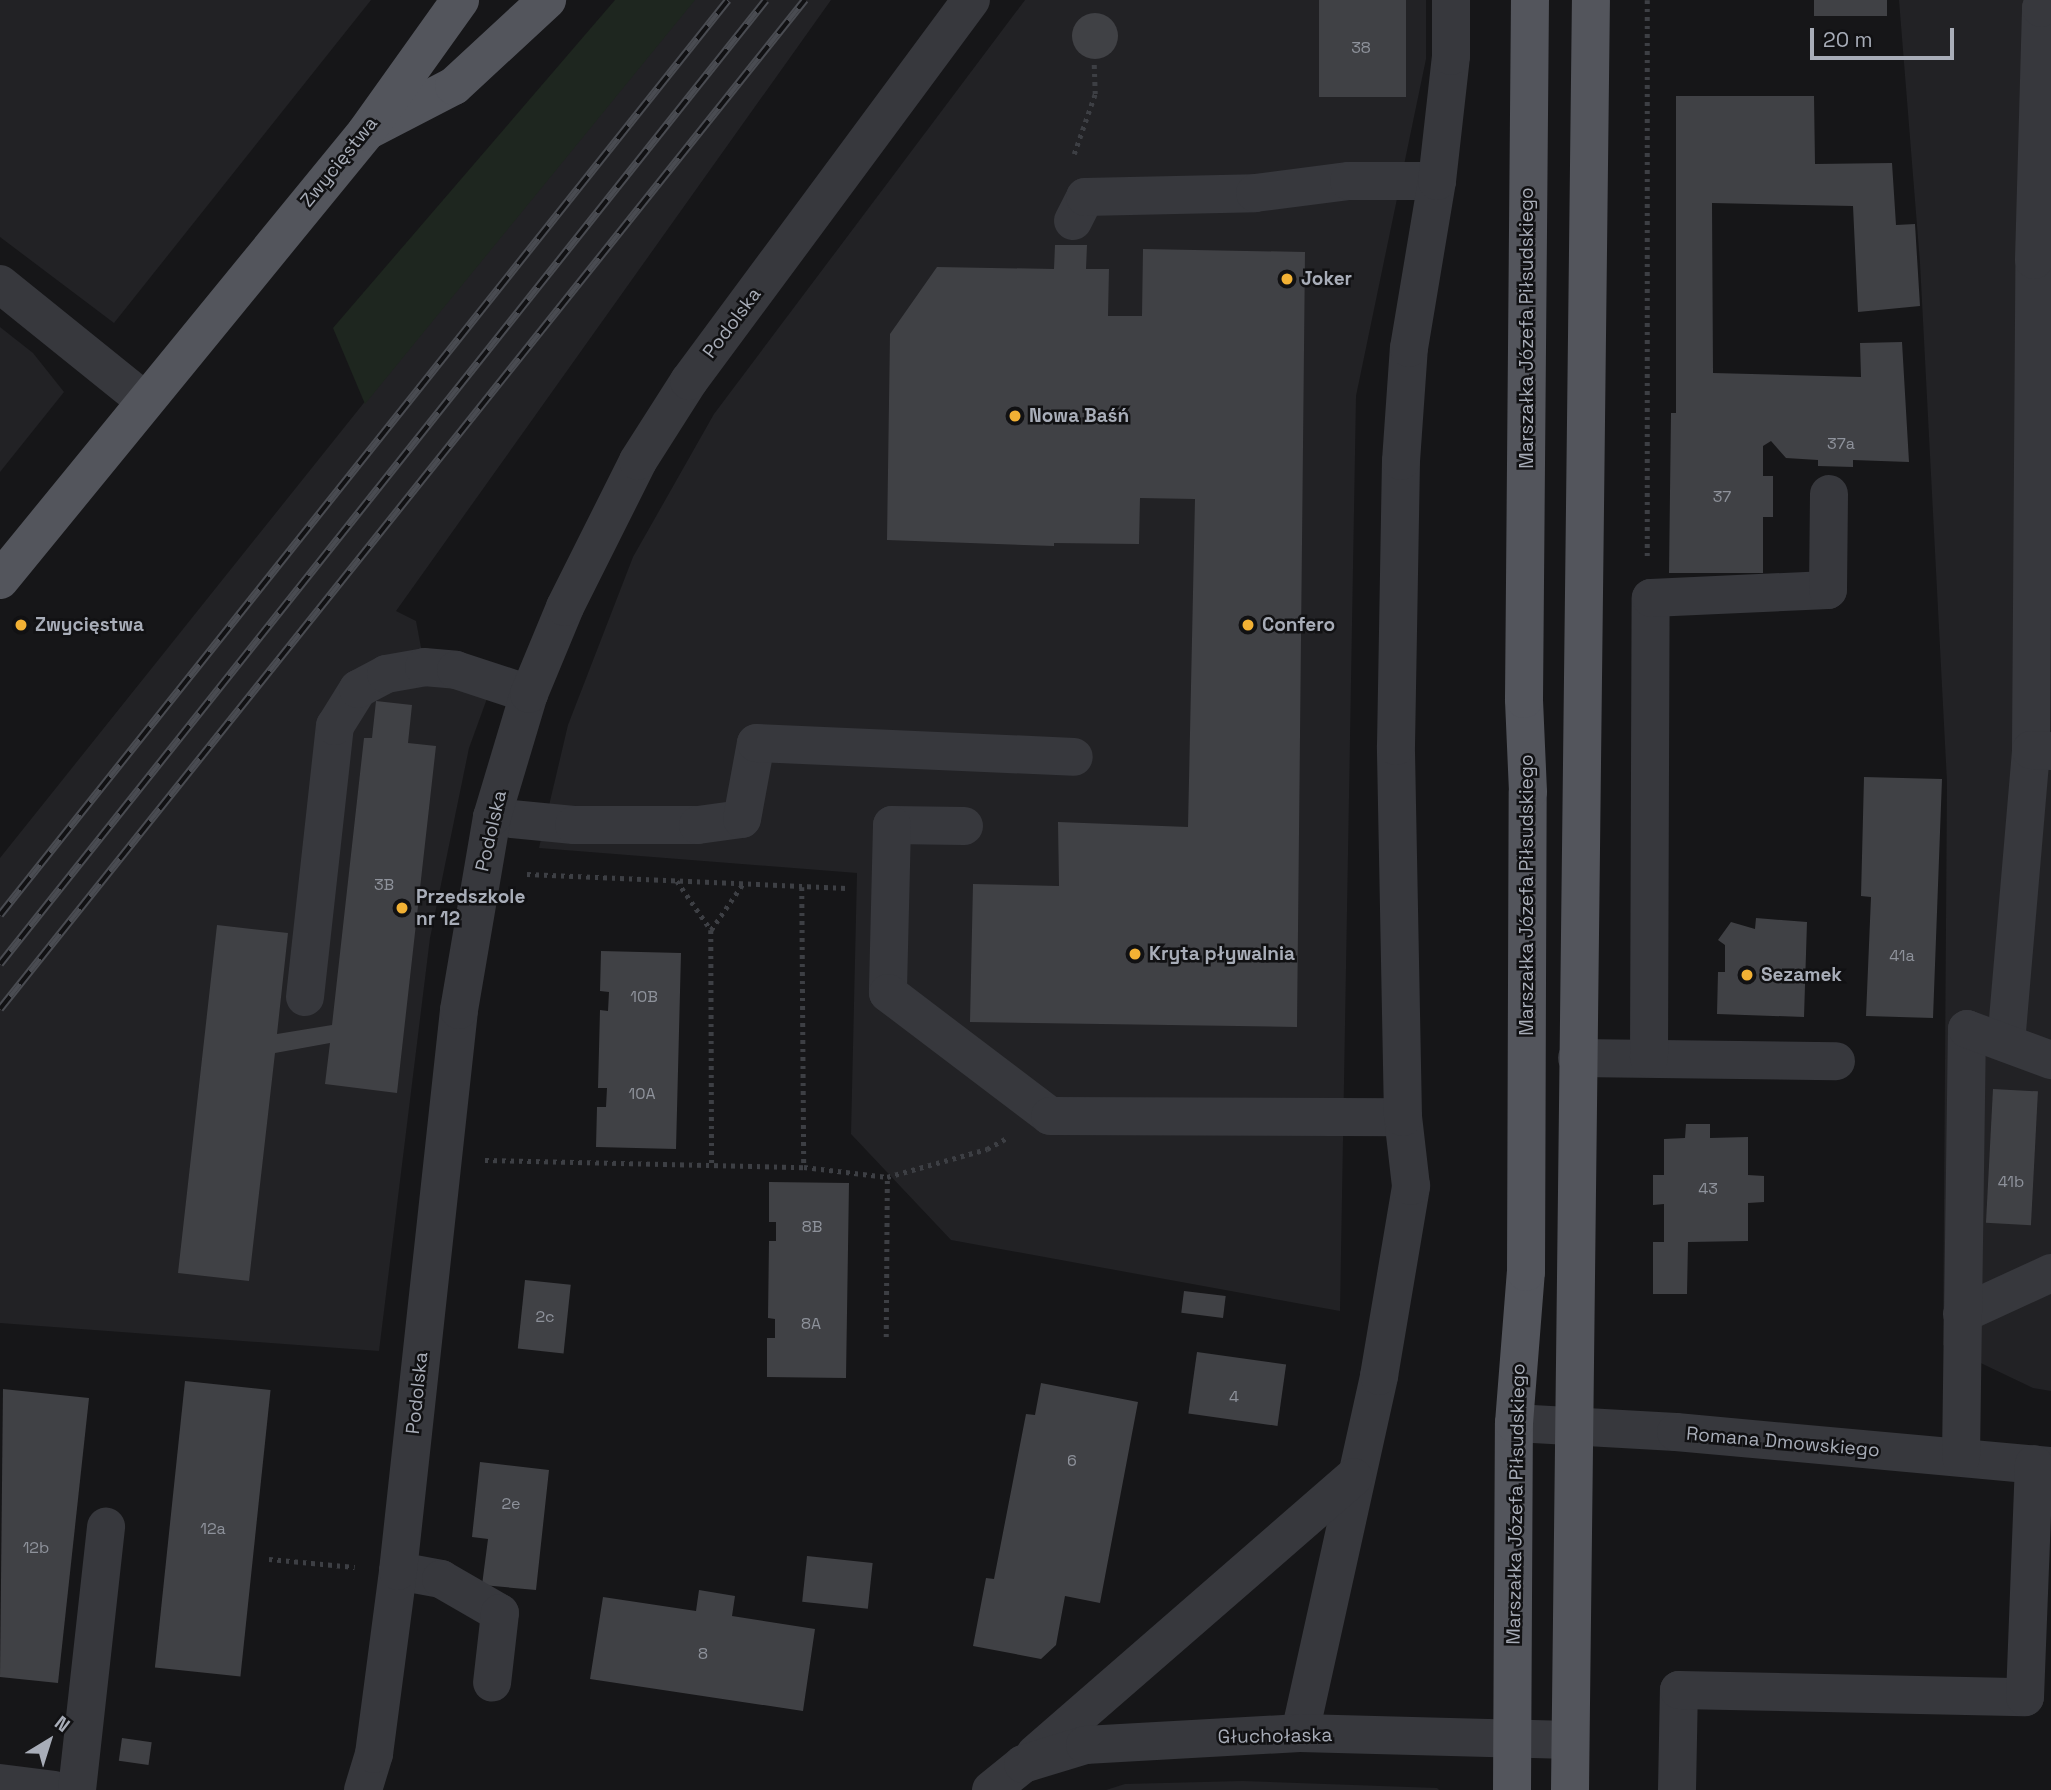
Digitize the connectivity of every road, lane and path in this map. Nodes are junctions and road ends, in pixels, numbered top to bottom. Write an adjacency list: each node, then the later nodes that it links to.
1 (460, 0): 10 (main road, Zwycięstwa)
2 (547, 0): 10 (main road)
3 (971, 0): 19 (street, Podolska)
4 (1451, 0): 11 (street)
5 (1530, 0): 45 (main road, Marszałka Józefa Piłsudskiego)
6 (1591, 0): 32 (main road)
7 (1647, 0): 18 (path)
8 (2049, 0): 13 (street)
9 (1094, 64): 12 (path)
10 (366, 132): 15 (main road, Zwycięstwa)
11 (1437, 181): 12 (street); 37 (street)
12 (1079, 209)
13 (2042, 260): 20 (street)
14 (0, 284): 15 (street)
15 (145, 401): 17 (main road, Zwycięstwa)
16 (1829, 494): 18 (street)
17 (0, 580)
18 (1651, 598): 33 (street)
19 (528, 694): 22 (street, Podolska); 30 (street)
20 (2041, 750): 31 (street)
21 (1074, 757): 22 (street)
22 (492, 817): 28 (street, Podolska)
23 (964, 826): 27 (street)
24 (677, 881): 25 (path); 28 (path); 29 (path)
25 (742, 884): 26 (path); 29 (path)
26 (802, 887): 27 (path); 40 (path)
27 (890, 890): 36 (street)
28 (477, 892): 38 (street, Podolska)
29 (711, 930): 39 (path)
30 (305, 997)
31 (2006, 1043): 34 (street); 43 (street)
32 (1577, 1058): 33 (street); 46 (main road)
33 (1648, 1058): 35 (street)
34 (2051, 1060)
35 (1836, 1061)
36 (1050, 1116): 37 (street); 41 (path)
37 (1404, 1117): 49 (street)
38 (441, 1157): 39 (path); 52 (street, Podolska)
39 (712, 1164): 40 (path)
40 (804, 1167): 41 (path)
41 (887, 1177): 44 (path)
42 (2051, 1273): 43 (street)
43 (1962, 1314): 47 (street)
44 (886, 1337)
45 (1514, 1423): 46 (street, Romana Dmowskiego); 55 (main road, Marszałka Józefa Piłsudskiego)
46 (1572, 1426): 47 (street, Romana Dmowskiego); 56 (main road)
47 (1961, 1457): 48 (street, Romana Dmowskiego)
48 (2043, 1465): 63 (street)
49 (1354, 1477): 54 (street); 57 (street)
50 (106, 1527): 58 (street)
51 (269, 1559): 52 (path)
52 (398, 1571): 53 (street); 59 (street, Podolska)
53 (492, 1683)
54 (1300, 1733): 55 (street, Głuchołaska); 57 (street, Głuchołaska)
55 (1512, 1739): 56 (street, Głuchołaska); 61 (main road, Marszałka Józefa Piłsudskiego)
56 (1570, 1740): 62 (main road)
57 (1023, 1764): 60 (street, Głuchołaska)
58 (77, 1790)
59 (363, 1790)
60 (991, 1790)
61 (1512, 1790)
62 (1570, 1790)
63 (1677, 1790)

